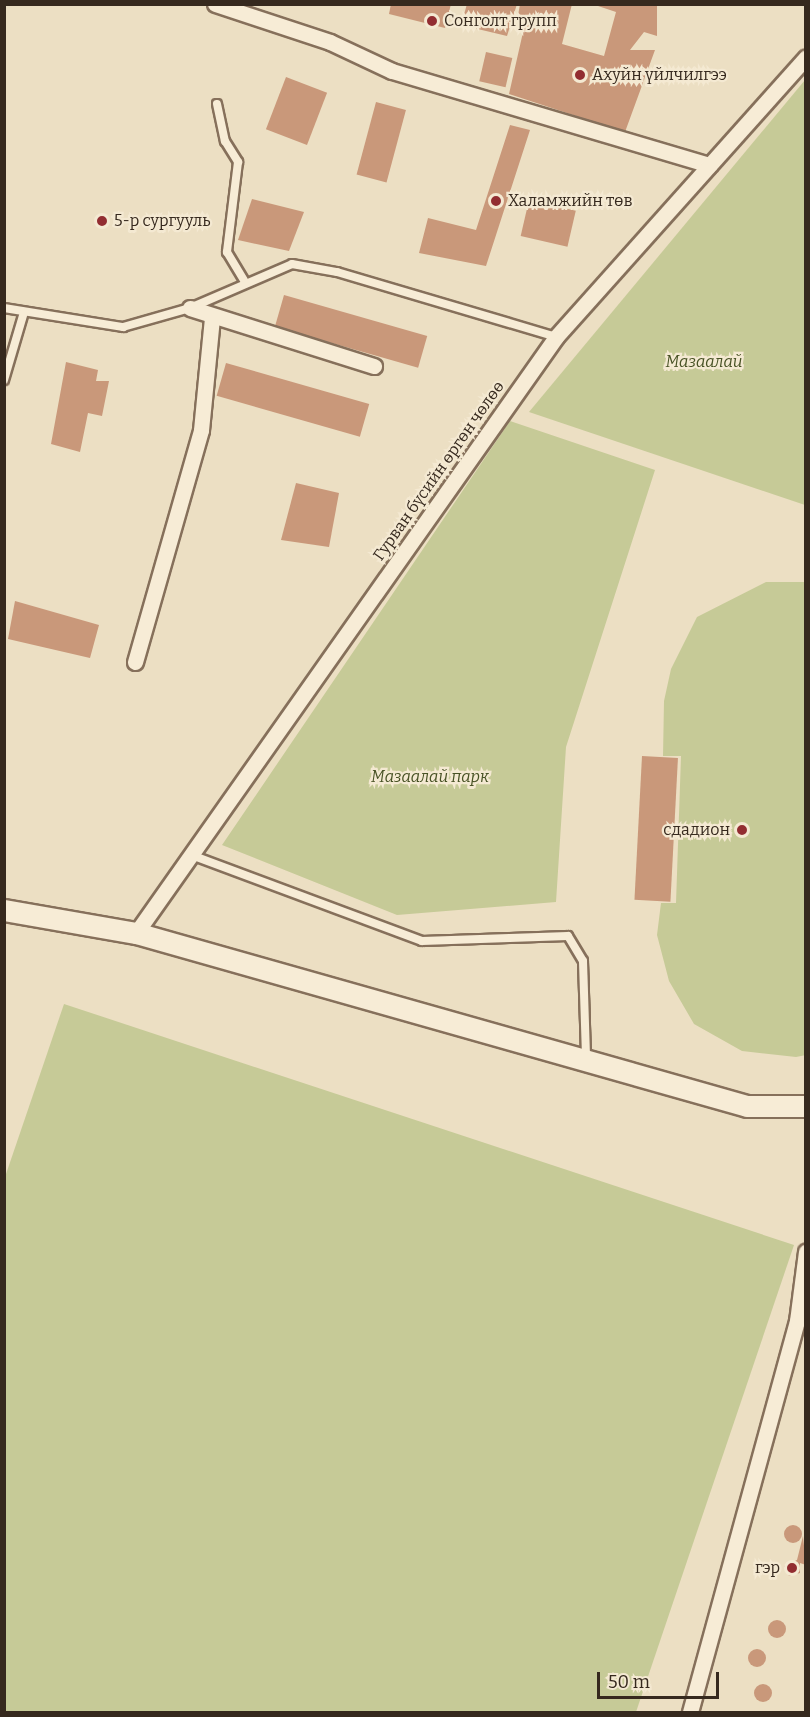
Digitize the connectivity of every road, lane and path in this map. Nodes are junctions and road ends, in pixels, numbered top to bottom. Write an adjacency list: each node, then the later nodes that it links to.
1 (214, 4): 4 (street)
2 (806, 57): 4 (street, Гурван бүсийн өргөн чөлөө)
3 (217, 104): 5 (lane)
4 (709, 165): 10 (street, Гурван бүсийн өргөн чөлөө)
5 (244, 280): 7 (lane); 10 (lane)
6 (4, 308): 8 (lane)
7 (190, 308): 8 (lane); 9 (street)
8 (24, 312): 12 (lane)
9 (212, 318): 11 (street); 13 (street)
10 (556, 338): 14 (street, Гурван бүсийн өргөн чөлөө)
11 (374, 366)
12 (4, 380)
13 (135, 662)
14 (191, 855): 16 (street, Гурван бүсийн өргөн чөлөө); 17 (lane)
15 (4, 910): 16 (street)
16 (136, 933): 17 (street)
17 (586, 1060): 18 (street)
18 (806, 1106)
19 (806, 1252): 20 (street)
20 (690, 1713)

